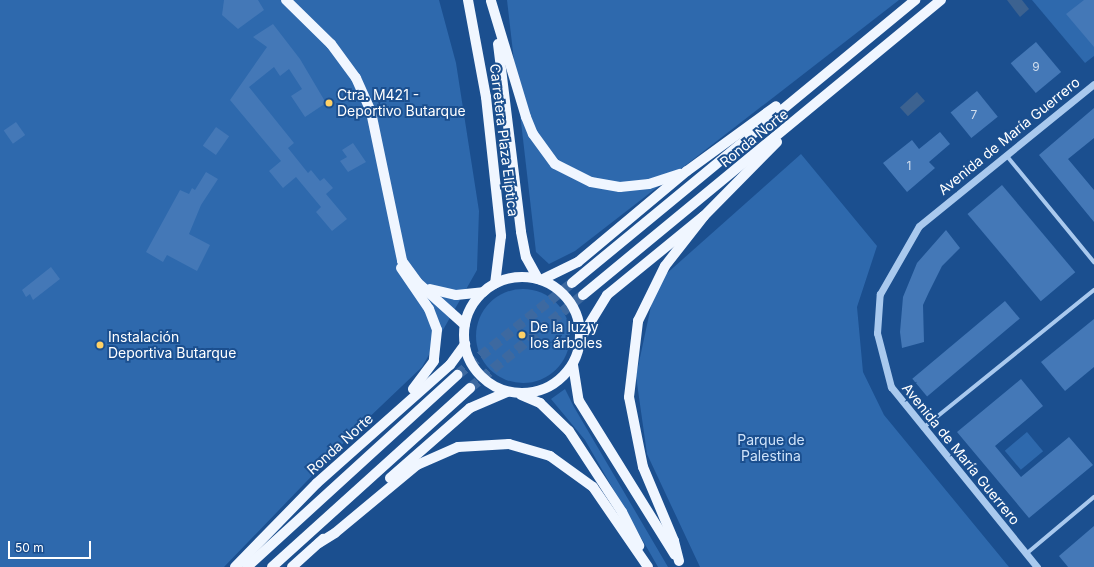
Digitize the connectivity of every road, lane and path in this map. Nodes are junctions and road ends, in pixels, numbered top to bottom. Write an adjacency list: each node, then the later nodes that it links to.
1 (286, 0): 8 (main road)
2 (294, 0): 8 (main road)
3 (464, 0): 9 (main road)
4 (468, 0): 9 (main road, Carretera Plaza Elíptica)
5 (915, 0): 11 (main road, Ronda Norte)
6 (941, 0): 12 (main road, Ronda Norte)
7 (491, 1): 14 (main road); 18 (main road, Carretera Plaza Elíptica)
8 (301, 13): 16 (main road)
9 (474, 28): 20 (main road, Carretera Plaza Elíptica)
10 (1094, 84): 13 (street, Avenida de María Guerrero)
11 (798, 95): 14 (main road); 19 (main road, Ronda Norte)
12 (786, 130): 15 (main road); 24 (main road, Ronda Norte)
13 (1006, 155): 17 (street); 32 (street, Avenida de María Guerrero)
14 (687, 171): 18 (main road)
15 (704, 216): 26 (main road); 37 (main road)
16 (398, 252): 23 (main road); 33 (main road)
17 (1094, 262)
18 (539, 279): 20 (main road); 26 (main road)
19 (572, 283)
20 (495, 284): 22 (main road)
21 (1094, 290): 32 (street)
22 (483, 292): 23 (main road); 25 (main road)
23 (437, 294): 25 (main road)
24 (583, 295)
25 (465, 325): 27 (main road)
26 (580, 340): 28 (main road)
27 (465, 344): 31 (main road); 33 (main road, Ronda Norte)
28 (573, 365): 31 (main road); 37 (main road)
29 (457, 375): 39 (main road, Ronda Norte)
30 (470, 388): 40 (main road)
31 (512, 393): 35 (main road); 42 (main road)
32 (922, 429): 36 (street, Avenida de María Guerrero)
33 (355, 448): 38 (main road, Ronda Norte)
34 (1094, 497): 36 (street)
35 (319, 543): 41 (main road); 42 (main road)
36 (1026, 554): 43 (street, Avenida de María Guerrero)
37 (680, 564)
38 (235, 567)
39 (248, 567)
40 (272, 567)
41 (292, 567)
42 (648, 567)
43 (1037, 567)

